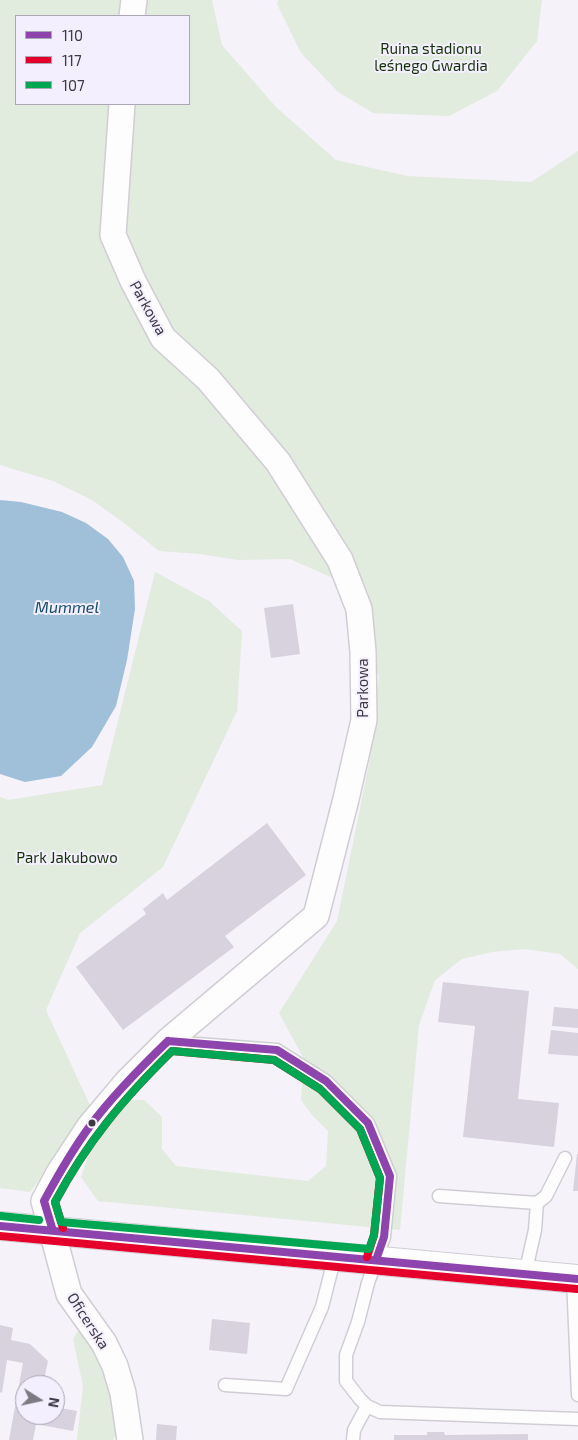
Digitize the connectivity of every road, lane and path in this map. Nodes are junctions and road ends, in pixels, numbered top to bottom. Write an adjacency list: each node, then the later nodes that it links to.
1 (134, 0): 2 (street)
2 (132, 15)
3 (122, 105): 4 (street, Parkowa)
4 (168, 1042): 9 (street, Parkowa); 11 (lane)
5 (565, 1158): 7 (lane)
6 (439, 1196): 7 (lane)
7 (537, 1203): 12 (lane)
8 (0, 1226): 9 (main road)
9 (53, 1231): 10 (main road); 18 (street, Oficerska)
10 (335, 1256): 11 (main road); 14 (lane)
11 (376, 1260): 12 (main road); 16 (lane)
12 (525, 1274): 13 (main road)
13 (575, 1279): 15 (lane)
14 (225, 1385)
15 (578, 1395)
16 (367, 1406): 17 (lane); 19 (lane)
17 (578, 1419)
18 (130, 1440)
19 (353, 1440)

